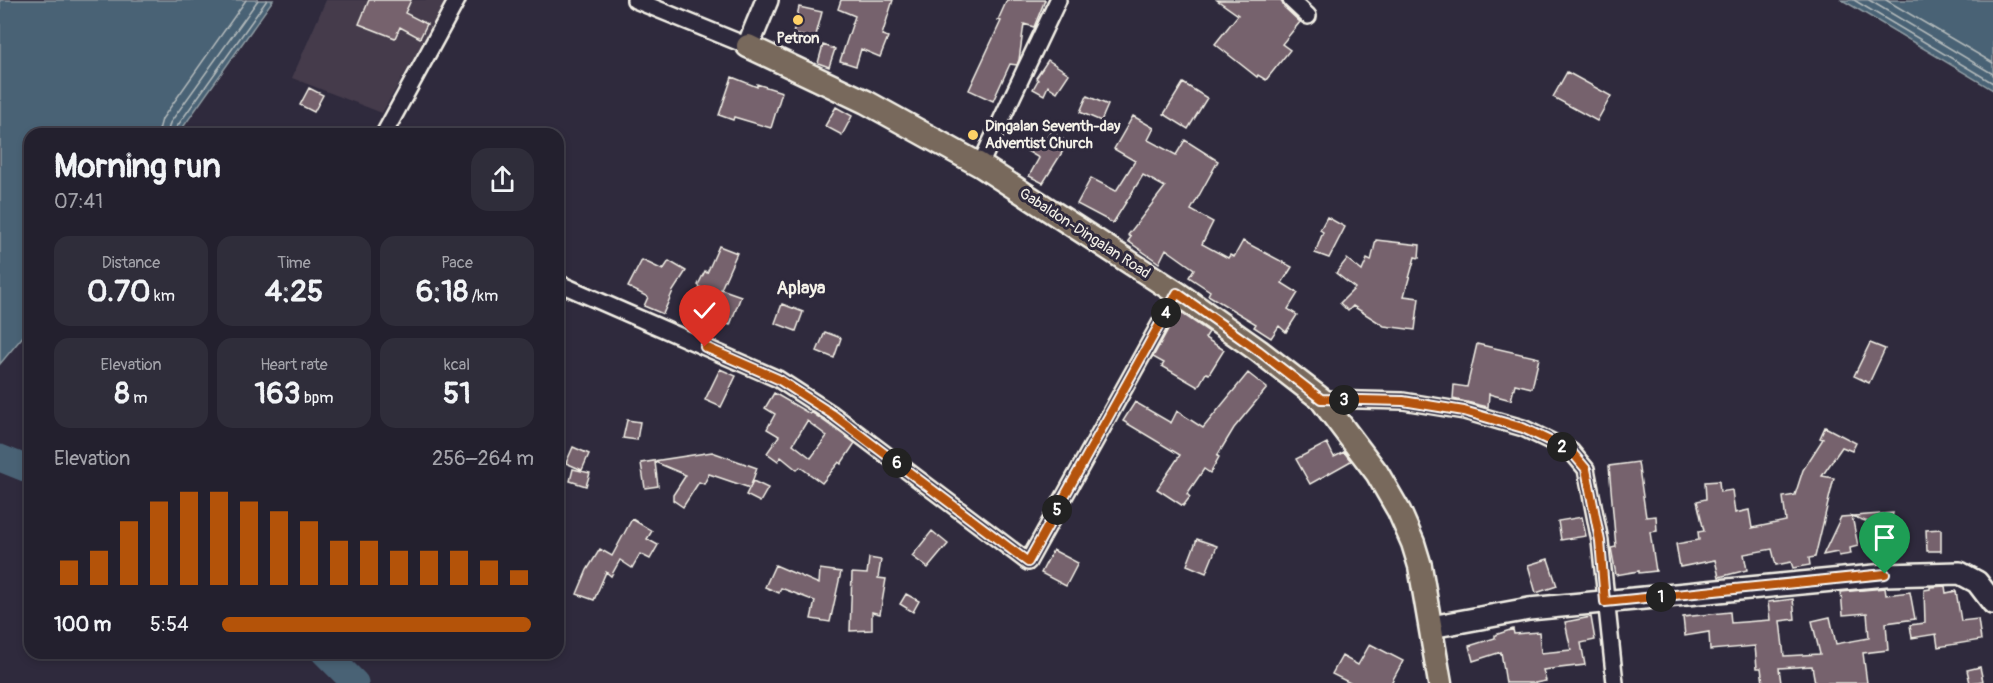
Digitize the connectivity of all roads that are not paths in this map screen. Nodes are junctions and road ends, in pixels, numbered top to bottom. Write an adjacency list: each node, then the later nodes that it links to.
1 (457, 0): 8 (street)
2 (635, 0): 7 (street)
3 (767, 0): 7 (street)
4 (1058, 0): 9 (street)
5 (1291, 0): 6 (street)
6 (1308, 15)
7 (748, 46): 9 (main road, Gabaldon-Dingalan Road)
8 (387, 128)
9 (980, 165): 11 (main road, Gabaldon-Dingalan Road)
10 (564, 286): 11 (street)
11 (1177, 293): 12 (main road, Gabaldon-Dingalan Road)
12 (1321, 399): 13 (street); 15 (main road, Gabaldon-Dingalan Road)
13 (1605, 602): 14 (street); 15 (street); 17 (street)
14 (1993, 603)
15 (1431, 627): 16 (main road, Gabaldon-Dingalan Road)
16 (1440, 683)
17 (1615, 683)

